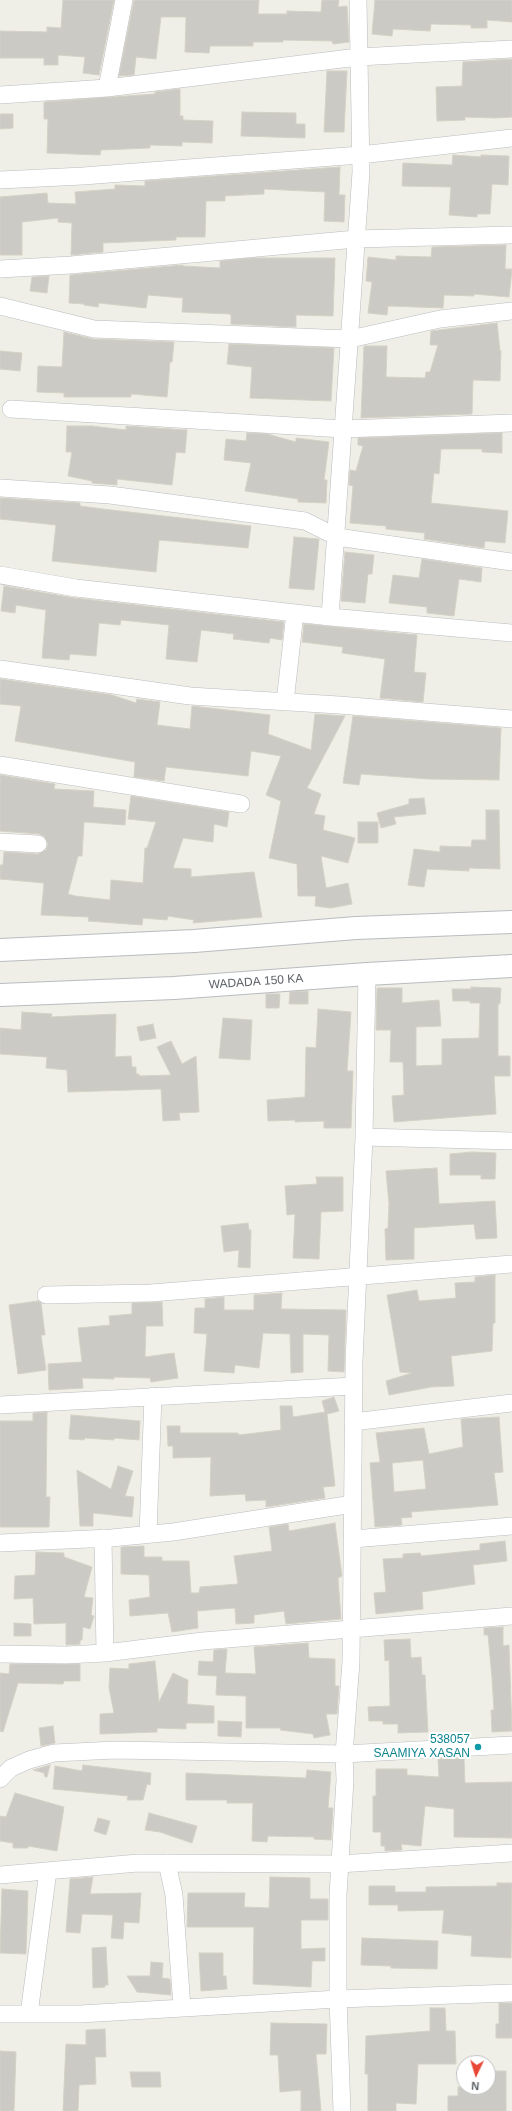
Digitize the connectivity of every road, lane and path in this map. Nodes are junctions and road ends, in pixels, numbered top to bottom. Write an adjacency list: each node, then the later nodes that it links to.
1 (124, 0): 5 (street)
2 (358, 0): 4 (street)
3 (512, 49): 4 (street)
4 (358, 57): 5 (street); 8 (street)
5 (107, 88): 6 (street)
6 (0, 95)
7 (512, 138): 8 (street)
8 (360, 155): 9 (street); 11 (street)
9 (0, 180)
10 (512, 235): 11 (street)
11 (356, 239): 12 (street); 15 (street)
12 (0, 269)
13 (0, 306): 15 (street)
14 (512, 311): 15 (street)
15 (350, 339): 18 (street)
16 (11, 409): 18 (street)
17 (512, 423): 18 (street)
18 (343, 429): 20 (street)
19 (0, 488): 20 (street)
20 (337, 537): 21 (street); 24 (street)
21 (512, 562)
22 (0, 574): 23 (street)
23 (295, 613): 24 (street); 27 (street)
24 (330, 617): 25 (street)
25 (512, 633)
26 (0, 669): 27 (street)
27 (285, 702): 28 (street)
28 (512, 719)
29 (0, 765): 30 (street)
30 (241, 804)
31 (0, 842): 32 (street)
32 (38, 844)
33 (512, 922): 34 (street)
34 (0, 950)
35 (512, 966): 36 (street, WADADA 150 KA)
36 (367, 974): 37 (street, WADADA 150 KA); 38 (street)
37 (0, 995)
38 (364, 1137): 39 (street); 41 (street)
39 (512, 1141)
40 (512, 1264): 41 (street)
41 (358, 1277): 42 (street); 43 (street)
42 (46, 1295)
43 (354, 1386): 44 (street); 47 (street)
44 (153, 1396): 46 (street); 50 (street)
45 (512, 1403): 47 (street)
46 (0, 1405)
47 (353, 1422): 48 (street)
48 (352, 1504): 50 (street); 52 (street)
49 (512, 1526): 52 (street)
50 (148, 1534): 51 (street)
51 (103, 1538): 53 (street); 56 (street)
52 (353, 1539): 55 (street)
53 (0, 1543)
54 (512, 1616): 55 (street)
55 (352, 1628): 56 (street); 59 (street)
56 (105, 1653): 57 (street)
57 (0, 1654)
58 (512, 1745): 59 (street)
59 (344, 1754): 60 (street); 63 (street)
60 (0, 1779)
61 (512, 1853): 63 (street)
62 (167, 1863): 63 (street); 64 (street); 68 (street)
63 (339, 1864): 67 (street)
64 (48, 1871): 65 (street); 70 (street)
65 (0, 1875)
66 (512, 1993): 67 (street)
67 (338, 1999): 68 (street); 71 (street)
68 (182, 2008): 70 (street)
69 (0, 2014): 70 (street)
70 (29, 2014)
71 (342, 2111)

